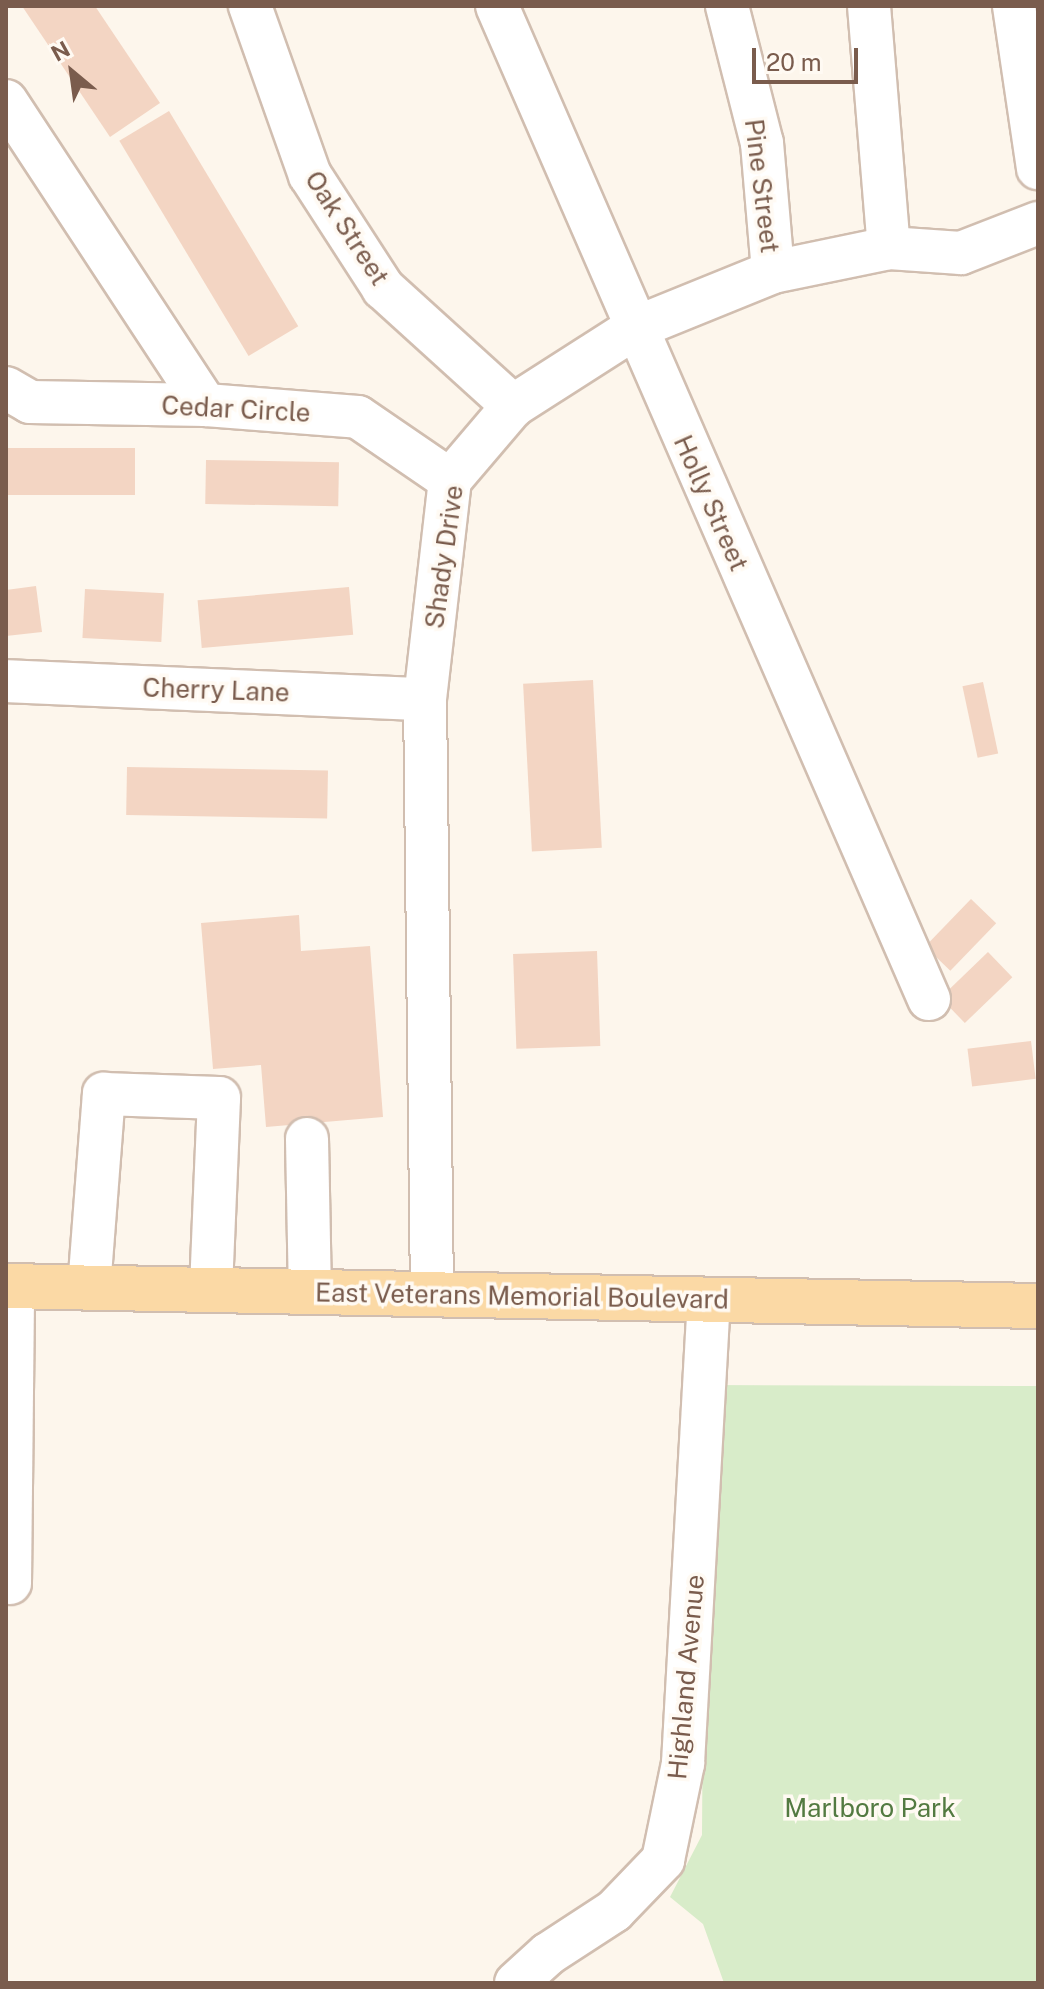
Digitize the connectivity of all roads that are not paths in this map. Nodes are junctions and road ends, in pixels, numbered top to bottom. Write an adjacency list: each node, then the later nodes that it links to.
1 (250, 6): 14 (street, Oak Street)
2 (497, 6): 11 (street, Holly Street)
3 (727, 6): 10 (street, Pine Street)
4 (869, 6): 9 (street)
5 (1014, 6): 7 (street)
6 (6, 101): 13 (street)
7 (1038, 168)
8 (1038, 223): 9 (street, Shady Drive)
9 (889, 248): 10 (street, Shady Drive)
10 (773, 272): 11 (street, Shady Drive)
11 (635, 328): 14 (street, Shady Drive); 18 (street, Holly Street)
12 (6, 388): 13 (street, Cedar Circle)
13 (206, 405): 15 (street, Cedar Circle)
14 (513, 406): 15 (street, Shady Drive)
15 (450, 480): 17 (street, Shady Drive)
16 (6, 681): 17 (street, Cherry Lane)
17 (425, 699): 24 (street, Shady Drive)
18 (929, 999)
19 (307, 1139): 23 (street)
20 (9, 1286): 21 (main road, East Veterans Memorial Boulevard); 27 (street)
21 (89, 1288): 22 (main road, East Veterans Memorial Boulevard); 22 (street)
22 (211, 1290): 23 (main road, East Veterans Memorial Boulevard)
23 (310, 1292): 24 (main road, East Veterans Memorial Boulevard)
24 (432, 1295): 25 (main road, East Veterans Memorial Boulevard)
25 (709, 1300): 26 (main road, East Veterans Memorial Boulevard); 28 (street, Highland Avenue)
26 (1038, 1306)
27 (10, 1583)
28 (516, 1983)

